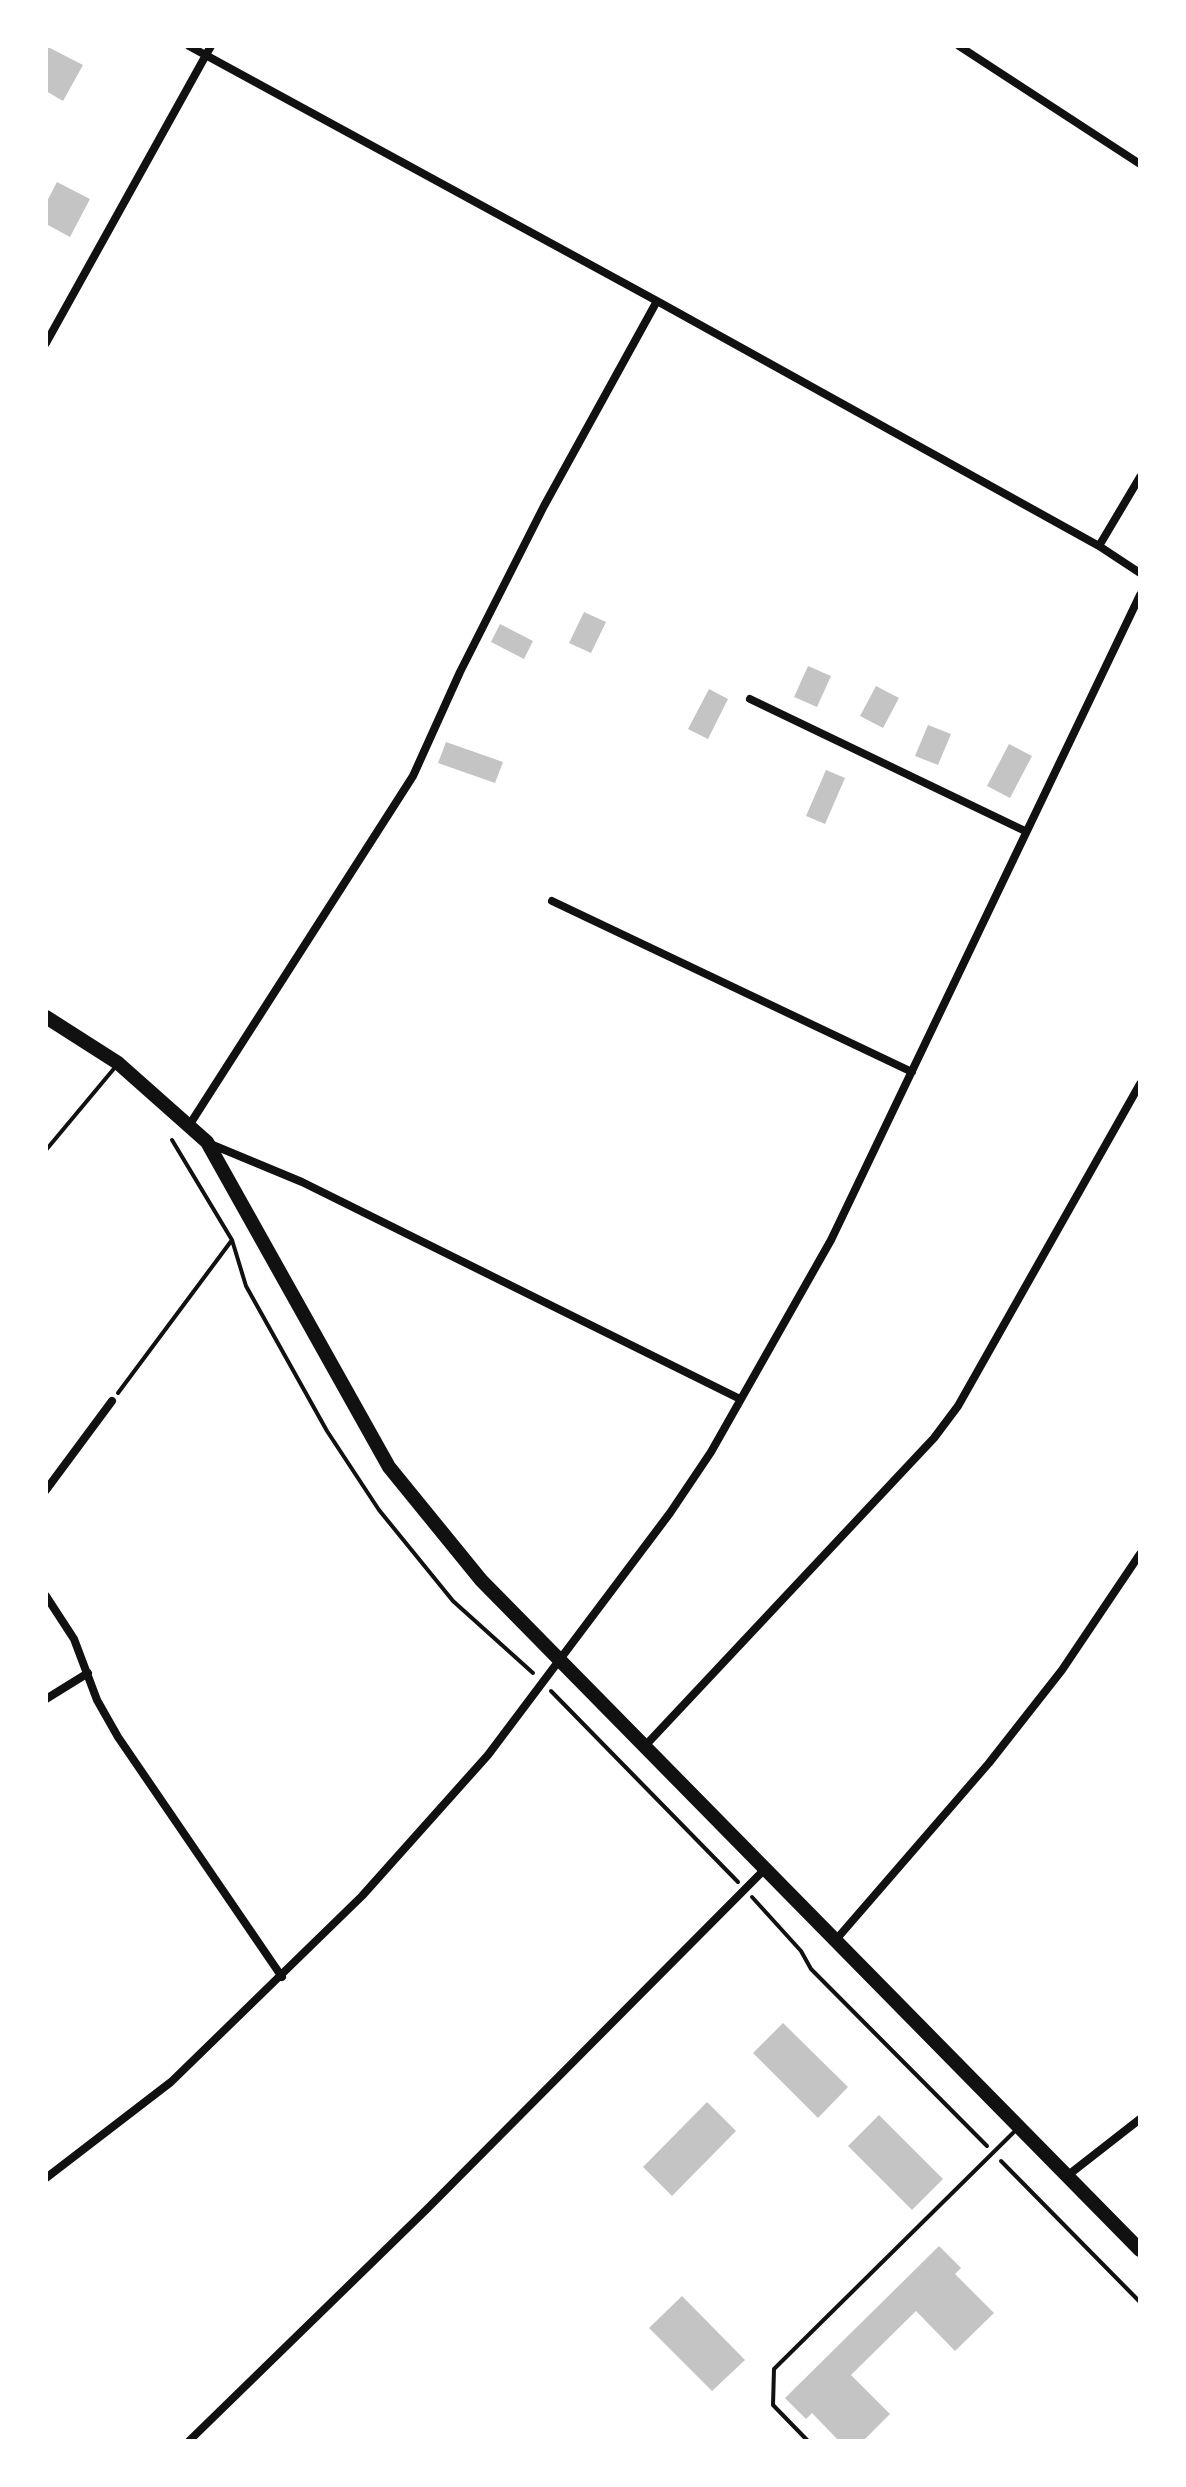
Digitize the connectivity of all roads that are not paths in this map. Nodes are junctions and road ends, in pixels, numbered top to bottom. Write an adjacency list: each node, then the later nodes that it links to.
1 (189, 46): 4 (street)
2 (211, 46): 4 (street)
3 (959, 46): 5 (street)
4 (206, 56): 6 (street); 7 (street)
5 (1140, 164)
6 (657, 301): 9 (street); 19 (street)
7 (46, 343)
8 (1140, 477): 9 (street)
9 (1099, 546): 10 (street)
10 (1140, 573)
11 (1140, 595): 13 (street)
12 (750, 699): 13 (street)
13 (1025, 831): 17 (street)
14 (552, 901): 17 (street)
15 (46, 1017): 16 (main road)
16 (118, 1063): 19 (main road); 21 (lane)
17 (912, 1072): 22 (street)
18 (1140, 1084): 30 (street)
19 (190, 1124): 20 (main road)
20 (207, 1142): 22 (street); 27 (main road)
21 (46, 1150)
22 (740, 1399): 27 (street)
23 (112, 1401): 24 (street)
24 (46, 1490)
25 (1140, 1554): 32 (street)
26 (46, 1596): 28 (street)
27 (560, 1661): 30 (main road); 33 (street)
28 (88, 1673): 29 (street); 33 (street)
29 (46, 1699)
30 (643, 1747): 31 (main road)
31 (765, 1869): 32 (main road); 39 (street)
32 (834, 1942): 35 (main road)
33 (282, 1977): 37 (street)
34 (1140, 2119): 36 (street)
35 (1018, 2127): 36 (main road); 40 (lane)
36 (1067, 2176): 38 (main road)
37 (46, 2178)
38 (1140, 2250)
39 (189, 2441)
40 (808, 2441)

